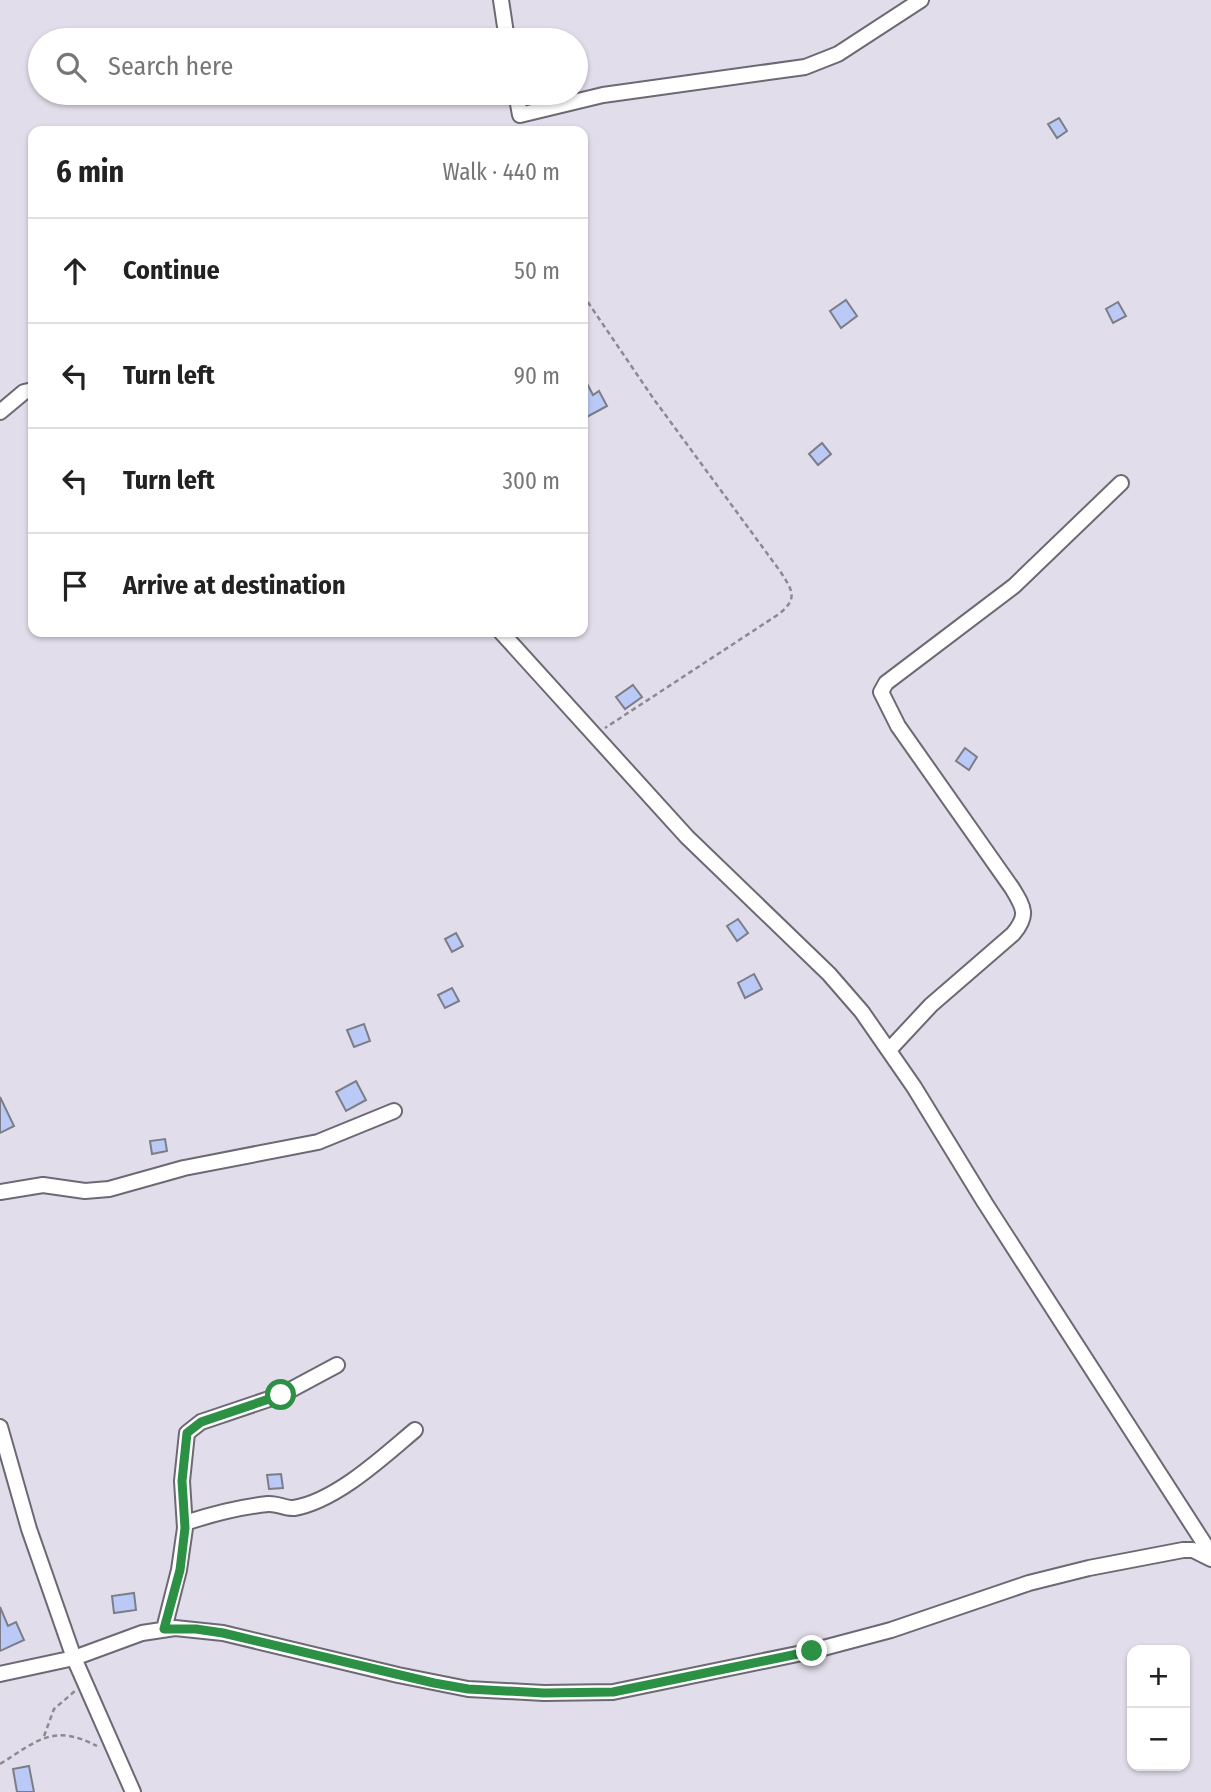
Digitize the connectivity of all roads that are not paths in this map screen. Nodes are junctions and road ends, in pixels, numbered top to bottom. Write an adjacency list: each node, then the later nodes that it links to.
1 (501, 0): 3 (street)
2 (921, 0): 4 (street)
3 (505, 28)
4 (588, 99)
5 (518, 105): 6 (street)
6 (564, 105)
7 (28, 391): 8 (street)
8 (0, 412)
9 (1121, 483): 11 (street)
10 (506, 637): 11 (street)
11 (889, 1050): 18 (street)
12 (394, 1111): 13 (street)
13 (0, 1192)
14 (337, 1365): 17 (street)
15 (0, 1427): 21 (street)
16 (415, 1430): 17 (street)
17 (185, 1524): 20 (street)
18 (1206, 1540): 19 (street)
19 (1211, 1557): 20 (street)
20 (164, 1629): 21 (street)
21 (74, 1658): 22 (street); 23 (street)
22 (0, 1674)
23 (133, 1792)

